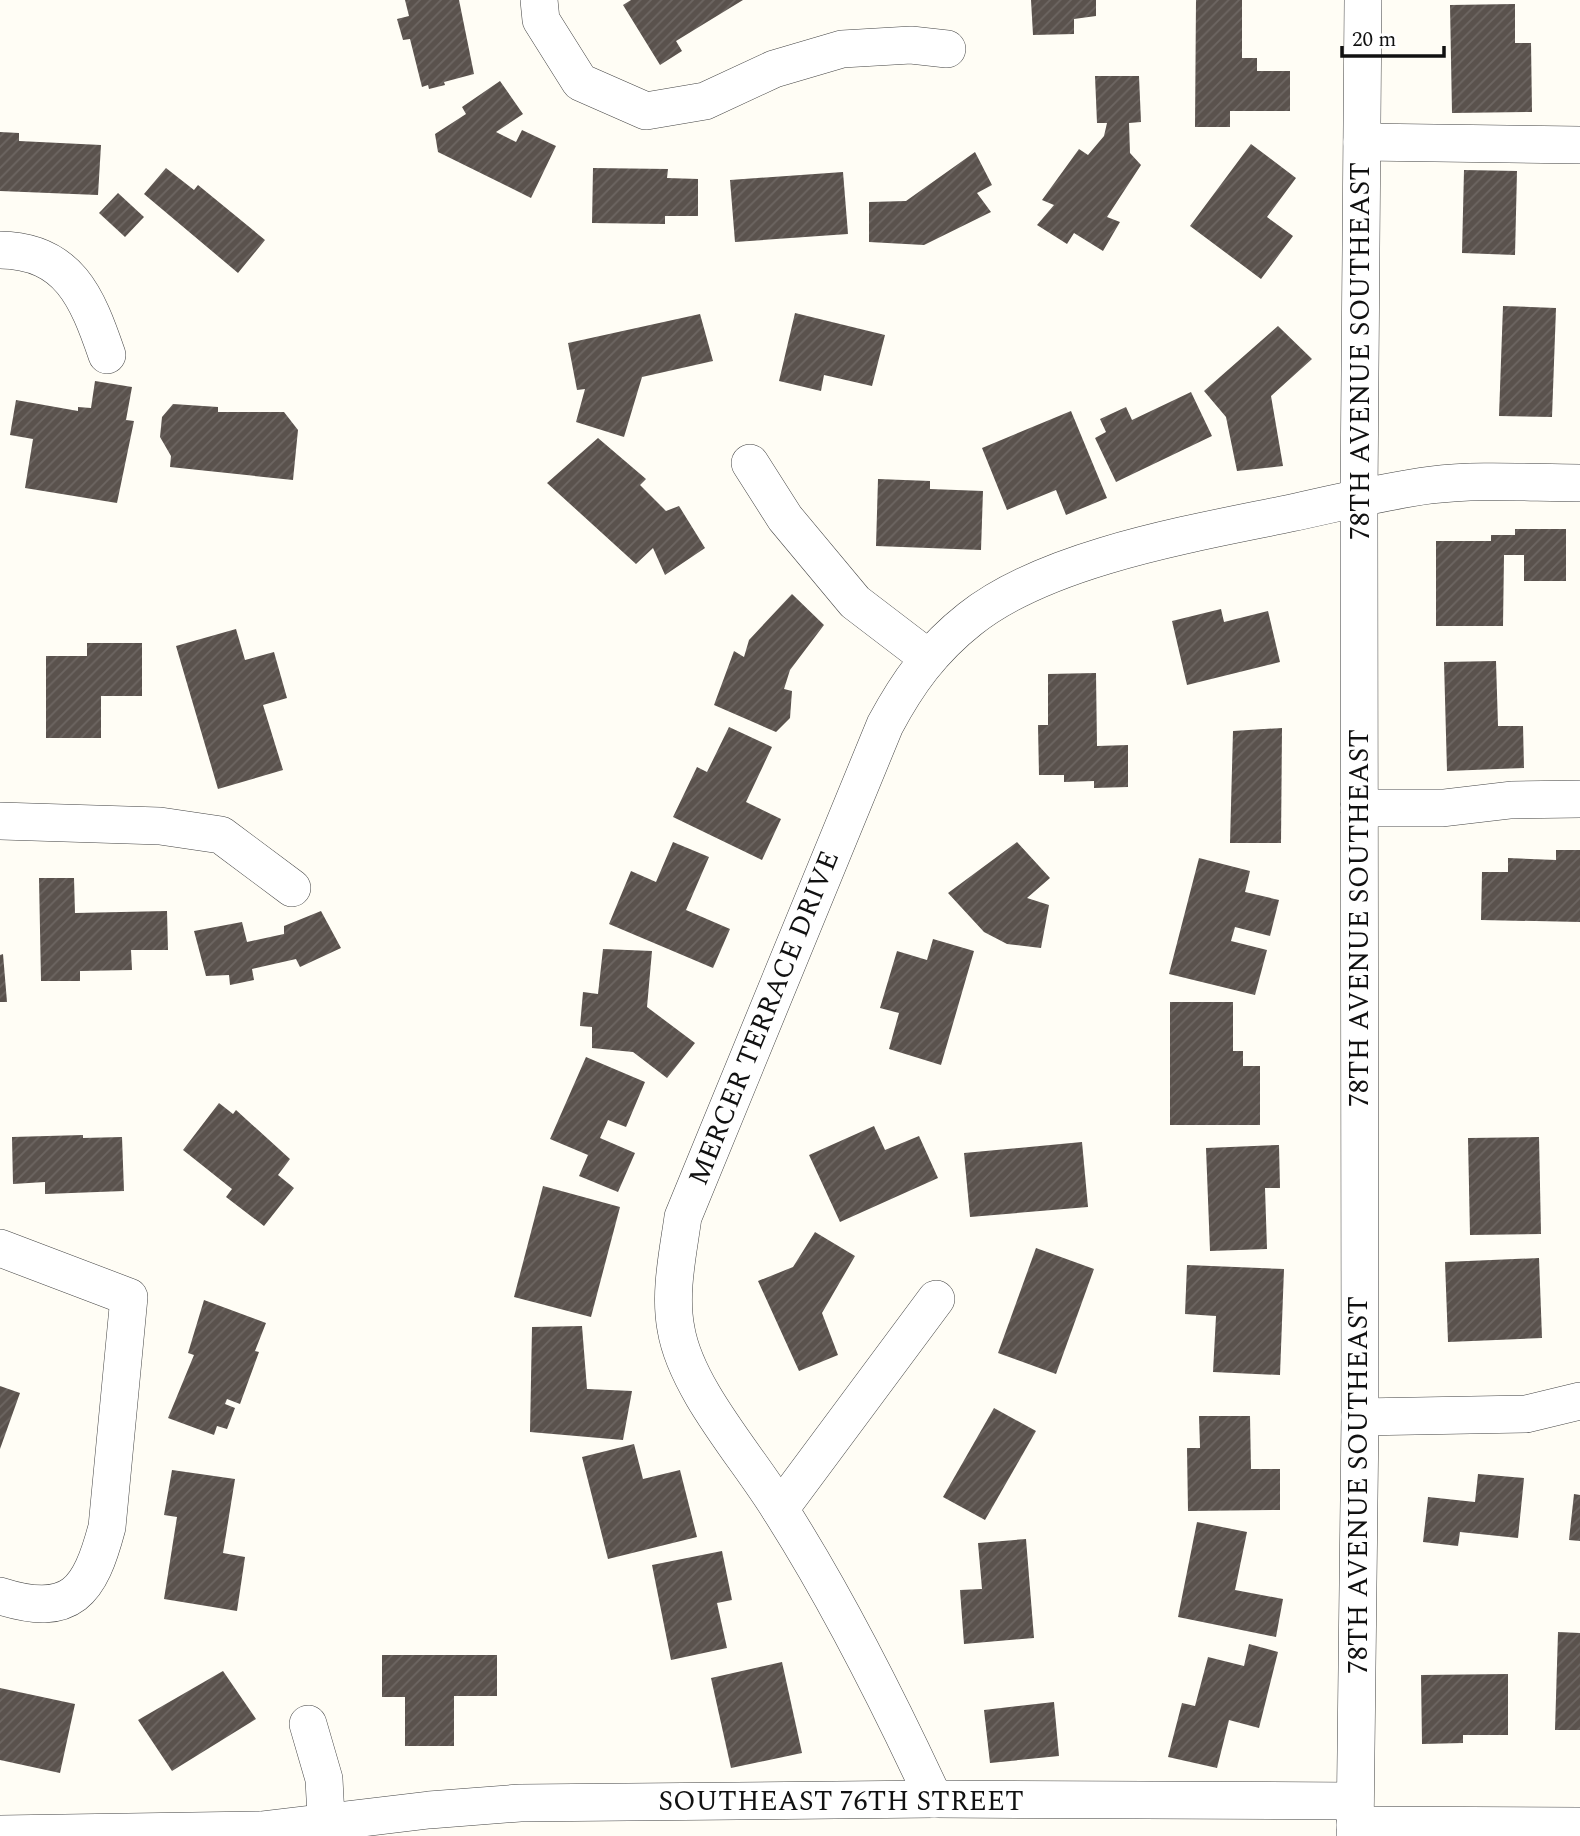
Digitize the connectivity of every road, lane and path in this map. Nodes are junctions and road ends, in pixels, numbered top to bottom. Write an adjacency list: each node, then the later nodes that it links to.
1 (539, 0): 3 (street)
2 (1363, 0): 4 (street, 78TH AVENUE SOUTHEAST)
3 (947, 49)
4 (1362, 142): 5 (street); 10 (street, 78TH AVENUE SOUTHEAST)
5 (1580, 145)
6 (0, 250): 7 (street)
7 (107, 355)
8 (750, 463): 11 (street)
9 (1580, 483): 10 (street, MERCER TERRACE DRIVE)
10 (1359, 497): 11 (street, MERCER TERRACE DRIVE); 13 (street, 78TH AVENUE SOUTHEAST)
11 (927, 657): 20 (street, MERCER TERRACE DRIVE)
12 (1580, 799): 13 (street)
13 (1359, 808): 19 (street, 78TH AVENUE SOUTHEAST)
14 (0, 821): 15 (street)
15 (292, 888)
16 (0, 1248): 21 (street)
17 (936, 1299): 20 (street)
18 (1580, 1401): 19 (street)
19 (1360, 1417): 24 (street, 78TH AVENUE SOUTHEAST)
20 (780, 1509): 23 (street, MERCER TERRACE DRIVE)
21 (0, 1596)
22 (308, 1724): 26 (street)
23 (934, 1799): 24 (street, SOUTHEAST 76TH STREET); 26 (street, SOUTHEAST 76TH STREET)
24 (1355, 1820): 25 (street, SOUTHEAST 76TH STREET)
25 (1580, 1826)
26 (327, 1829): 27 (street, SOUTHEAST 76TH STREET)
27 (16, 1835)

